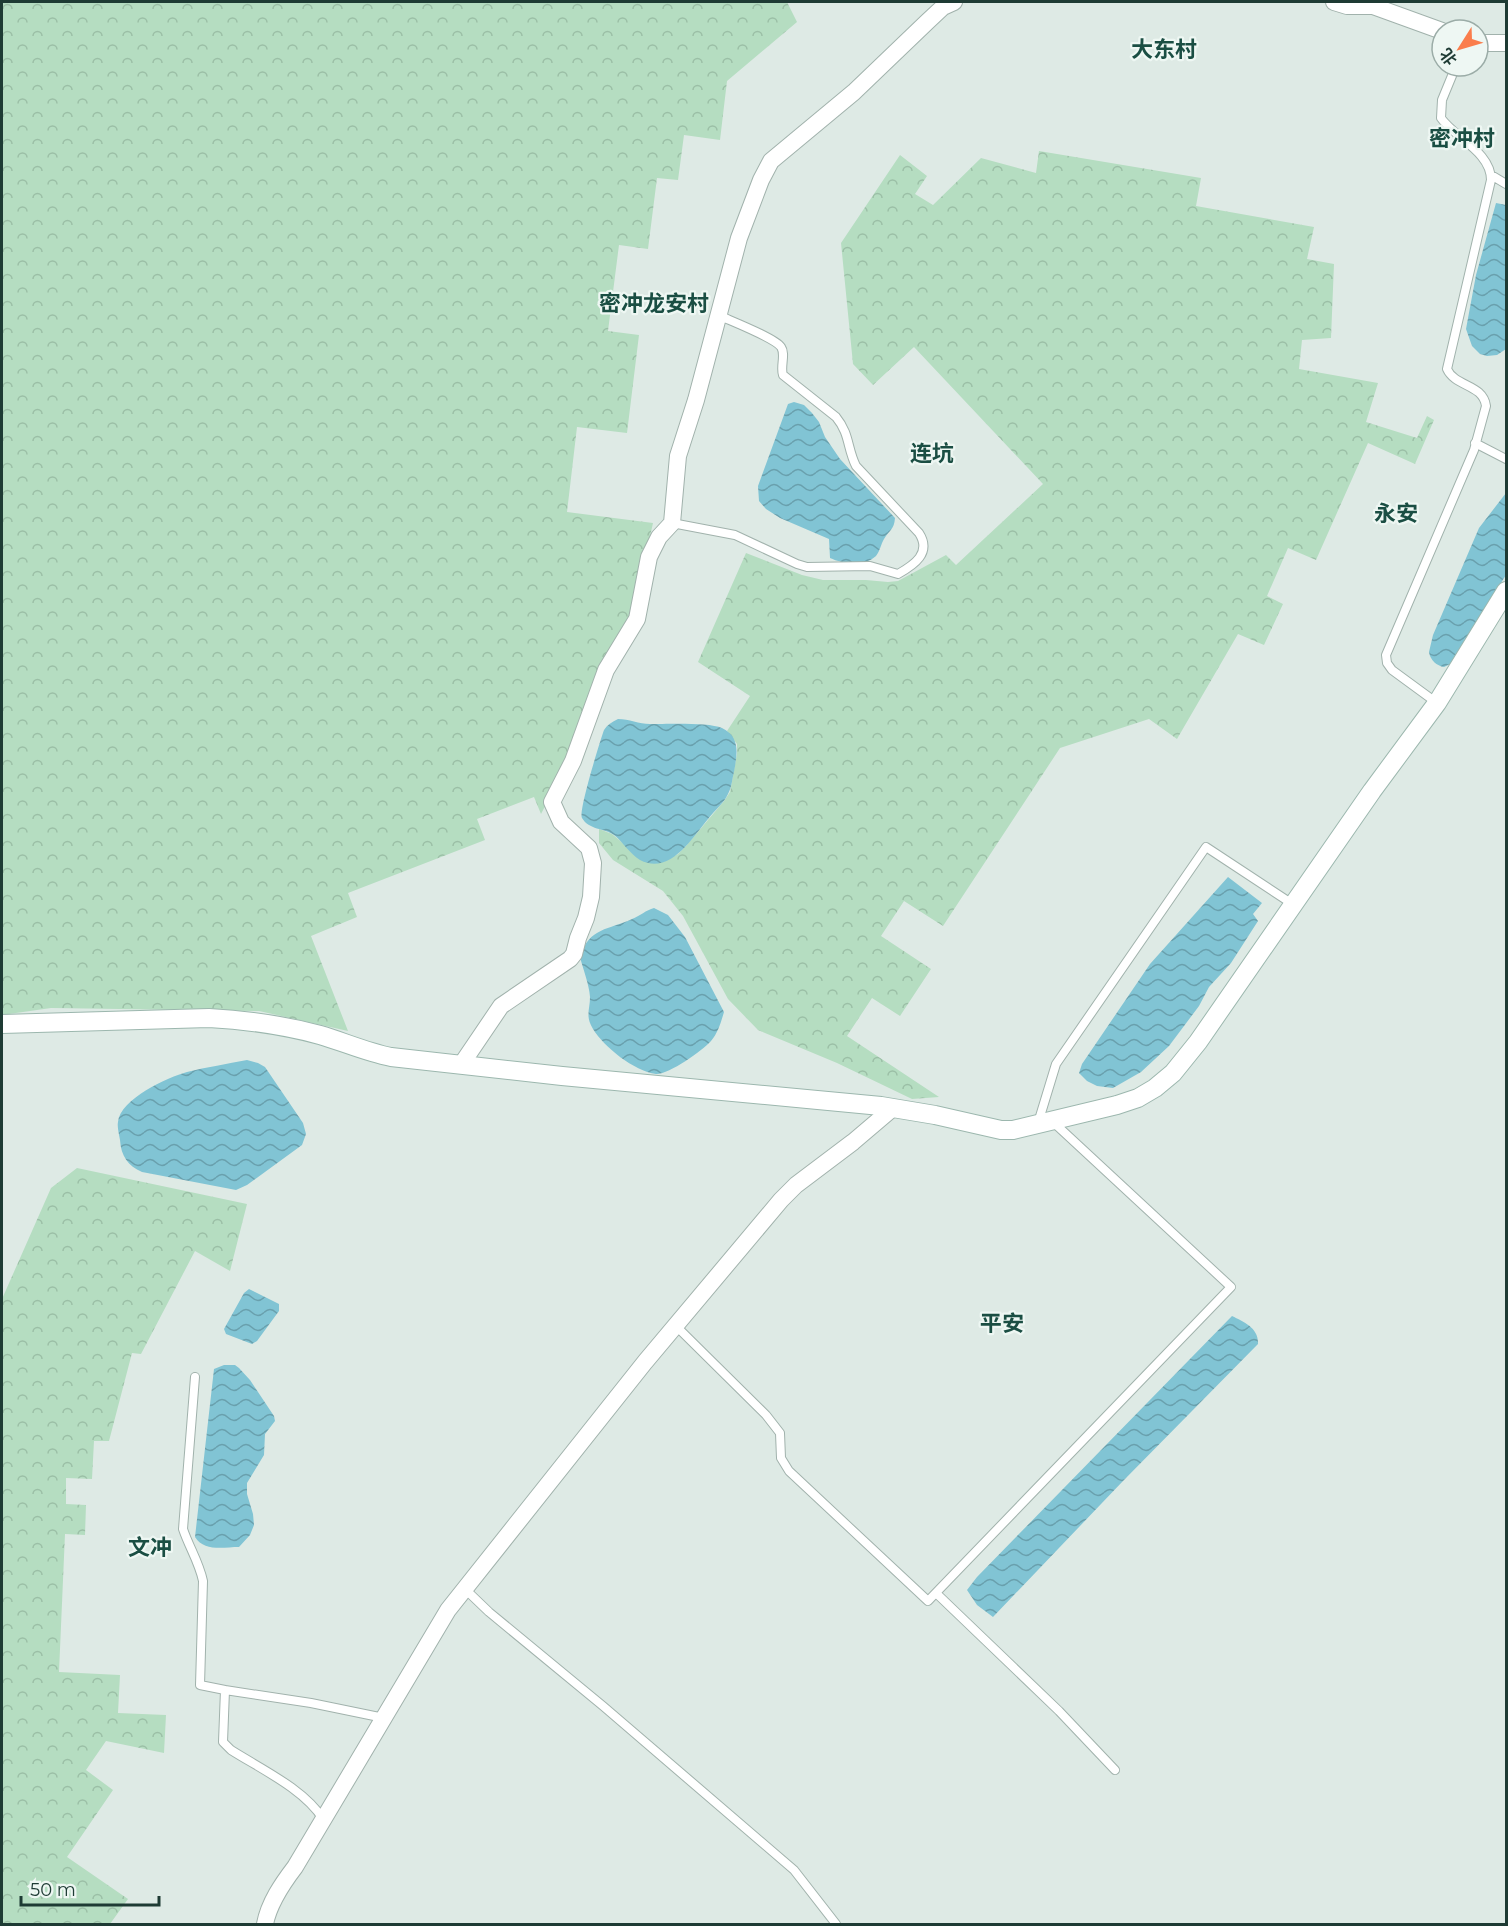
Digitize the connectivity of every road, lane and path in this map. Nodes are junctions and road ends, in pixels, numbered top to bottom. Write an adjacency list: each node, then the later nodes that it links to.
1 (954, 2): 9 (street)
2 (1334, 2): 3 (street)
3 (1430, 27)
4 (1490, 43): 5 (street)
5 (1506, 43)
6 (1451, 78): 7 (lane)
7 (1491, 175): 8 (lane); 10 (lane)
8 (1506, 184)
9 (718, 315): 12 (street); 12 (lane)
10 (1475, 443): 11 (lane); 14 (lane)
11 (1506, 459)
12 (672, 523): 17 (street)
13 (1506, 591): 14 (street)
14 (1437, 703): 15 (street)
15 (1294, 905): 19 (street); 19 (lane)
16 (2, 1024): 17 (street)
17 (461, 1065): 18 (street)
18 (892, 1108): 19 (street); 20 (street)
19 (1045, 1123): 23 (lane)
20 (675, 1325): 22 (street); 23 (lane)
21 (195, 1377): 24 (lane)
22 (465, 1589): 25 (street); 29 (lane)
23 (936, 1593): 26 (lane)
24 (225, 1690): 25 (lane); 27 (lane)
25 (384, 1718): 27 (street)
26 (1115, 1770)
27 (324, 1820): 28 (street)
28 (265, 1924)
29 (836, 1924)

